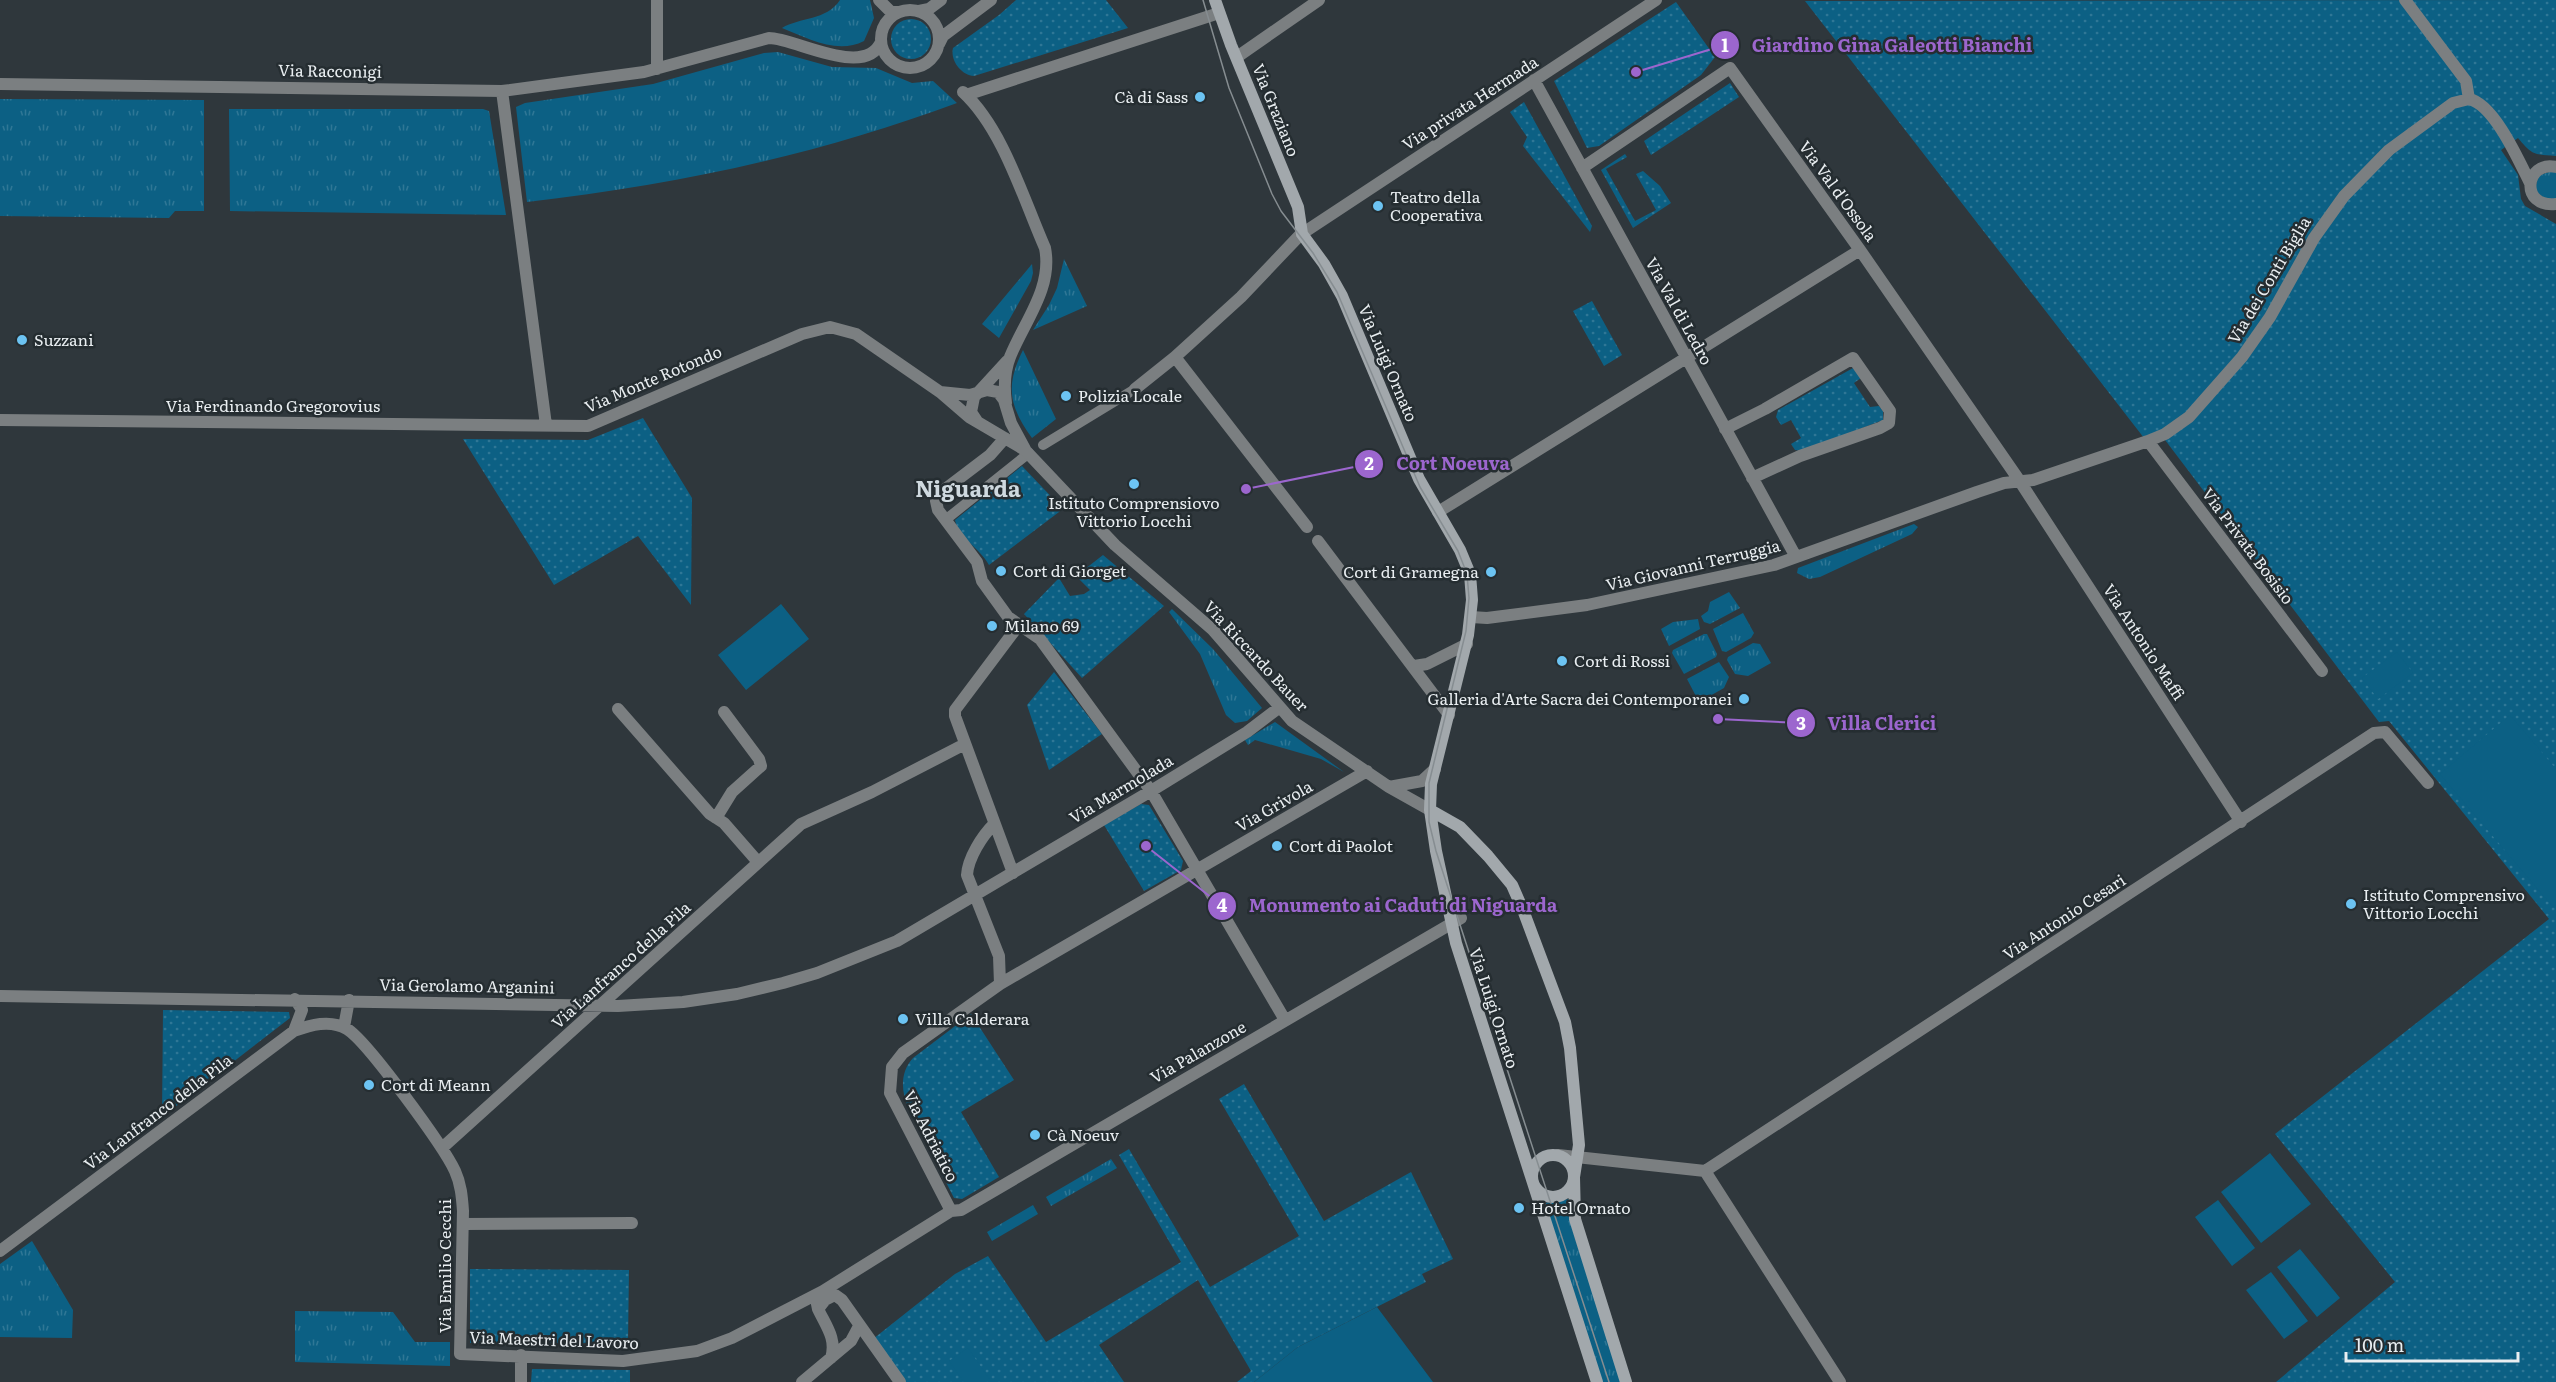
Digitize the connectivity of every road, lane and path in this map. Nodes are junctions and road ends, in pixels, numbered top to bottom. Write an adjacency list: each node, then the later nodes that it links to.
1 (879, 0): 10 (street)
2 (941, 0): 9 (street)
3 (991, 0): 13 (street)
4 (1215, 0): 11 (main road, Via Graziano)
5 (1319, 0): 14 (street)
6 (1656, 0): 16 (street, Via privata Hermada)
7 (2405, 0): 19 (street)
8 (653, 2): 15 (street)
9 (919, 11): 10 (street); 13 (street)
10 (900, 12): 12 (street)
11 (1219, 13): 14 (main road, Via Graziano); 29 (street)
12 (881, 42): 13 (street); 15 (street, Via Racconigi)
13 (939, 44)
14 (1237, 57): 26 (main road, Via Graziano)
15 (657, 69): 18 (street, Via Racconigi)
16 (1534, 80): 23 (street, Via Val di Ledro); 26 (street, Via privata Hermada)
17 (0, 84): 18 (street, Via Racconigi)
18 (502, 91): 37 (street)
19 (2469, 99): 20 (street); 40 (street, Via dei Conti Biglia)
20 (2515, 151): 21 (street); 24 (street)
21 (2543, 167): 22 (street); 24 (street)
22 (2556, 167)
23 (1582, 168): 27 (street, Via Val d'Ossola); 30 (street, Via Val di Ledro)
24 (2530, 183): 25 (street)
25 (2553, 208)
26 (1302, 234): 28 (street, Via privata Hermada); 45 (main road, Via Luigi Ornato)
27 (1860, 250): 30 (street); 44 (street, Via Val d'Ossola)
28 (1175, 357): 31 (street, Via privata Hermada); 47 (street)
29 (1009, 358): 33 (street); 34 (street)
30 (1686, 358): 38 (street, Via Val di Ledro); 45 (street)
31 (1136, 388): 41 (street)
32 (940, 392): 33 (street, Via Monte Rotondo); 36 (street, Via Monte Rotondo); 37 (street, Via Monte Rotondo)
33 (980, 392): 34 (street, Via Monte Rotondo); 36 (street)
34 (1006, 404): 36 (street); 42 (street)
35 (0, 420): 37 (street, Via Ferdinando Gregorovius)
36 (980, 423): 39 (street, Via Monte Rotondo)
37 (546, 425)
38 (1725, 429): 43 (street, Via Val di Ledro); 43 (street)
39 (1005, 438): 42 (street, Via Monte Rotondo); 46 (street)
40 (2148, 441): 44 (street, Via dei Conti Biglia); 54 (street, Via Privata Bosisio)
41 (1043, 445)
42 (1027, 451): 46 (street); 55 (street, Via Riccardo Bauer)
43 (1752, 478): 49 (street, Via Val di Ledro)
44 (2019, 480): 49 (street, Via Giovanni Terruggia); 67 (street, Via Antonio Maffi)
45 (1438, 512): 50 (main road, Via Luigi Ornato)
46 (947, 519): 51 (street)
47 (1307, 527)
48 (1318, 541): 53 (street)
49 (1791, 559): 50 (street, Via Giovanni Terruggia)
50 (1471, 617): 52 (main road, Via Luigi Ornato)
51 (1018, 626): 59 (street); 64 (street)
52 (1467, 644): 53 (street); 58 (main road, Via Luigi Ornato)
53 (1414, 666): 58 (street)
54 (2322, 671)
55 (1280, 707): 61 (street, Via Riccardo Bauer); 64 (street, Via Marmolada)
56 (618, 709): 66 (street)
57 (724, 712): 66 (street)
58 (1449, 715): 60 (main road, Via Luigi Ornato)
59 (965, 744): 68 (street); 69 (street, Via Lanfranco della Pila)
60 (1435, 769): 63 (street); 65 (main road, Via Luigi Ornato)
61 (1367, 771): 63 (street, Via Riccardo Bauer); 70 (street, Via Grivola)
62 (2428, 783): 67 (street, Via Antonio Cesari)
63 (1389, 787): 65 (street, Via Riccardo Bauer)
64 (1151, 791): 70 (street); 71 (street, Via Marmolada)
65 (1430, 810): 73 (main road, Via Luigi Ornato); 84 (main road)
66 (716, 818): 69 (street)
67 (2241, 822): 85 (street, Via Antonio Cesari)
68 (994, 824): 71 (street); 72 (street)
69 (758, 862): 78 (street, Via Lanfranco della Pila)
70 (1197, 869): 74 (street, Via Grivola); 79 (street)
71 (1013, 873): 72 (street, Via Marmolada)
72 (976, 894): 74 (street); 78 (street, Via Gerolamo Arganini)
73 (1456, 921): 79 (street, Via Palanzone); 87 (main road, Via Luigi Ornato)
74 (1000, 984): 88 (street, Via Adriatico)
75 (0, 996): 76 (street, Via Gerolamo Arganini)
76 (295, 999): 77 (street, Via Gerolamo Arganini); 81 (street)
77 (349, 1000): 78 (street, Via Gerolamo Arganini); 80 (street)
78 (602, 1004): 82 (street, Via Lanfranco della Pila)
79 (1285, 1020): 88 (street, Via Palanzone)
80 (344, 1027): 81 (street, Via Lanfranco della Pila); 82 (street)
81 (294, 1031): 91 (street, Via Lanfranco della Pila)
82 (441, 1148): 90 (street, Via Emilio Cecchi)
83 (1558, 1155): 84 (street); 86 (main road); 87 (main road)
84 (1577, 1156): 85 (street); 86 (main road)
85 (1705, 1171): 109 (street)
86 (1574, 1177): 87 (main road); 108 (main road)
87 (1533, 1182): 107 (main road, Via Luigi Ornato)
88 (951, 1210): 92 (street, Via Maestri del Lavoro)
89 (632, 1223): 90 (street)
90 (463, 1224): 101 (street, Via Emilio Cecchi)
91 (0, 1251)
92 (844, 1278): 93 (street, Via Maestri del Lavoro); 94 (street)
93 (823, 1291): 95 (street, Via Maestri del Lavoro); 96 (street)
94 (843, 1300): 96 (street); 97 (street)
95 (800, 1303): 96 (street); 102 (street, Via Maestri del Lavoro)
96 (818, 1309): 98 (street)
97 (859, 1326): 99 (street); 100 (street)
98 (833, 1340): 100 (street); 103 (street)
99 (869, 1340): 100 (street); 106 (street)
100 (851, 1341): 103 (street)
101 (460, 1354): 102 (street, Via Maestri del Lavoro)
102 (521, 1355): 104 (street)
103 (831, 1358): 105 (street)
104 (520, 1382)
105 (802, 1382)
106 (900, 1382)
107 (1597, 1382)
108 (1626, 1382)
109 (1840, 1382)

